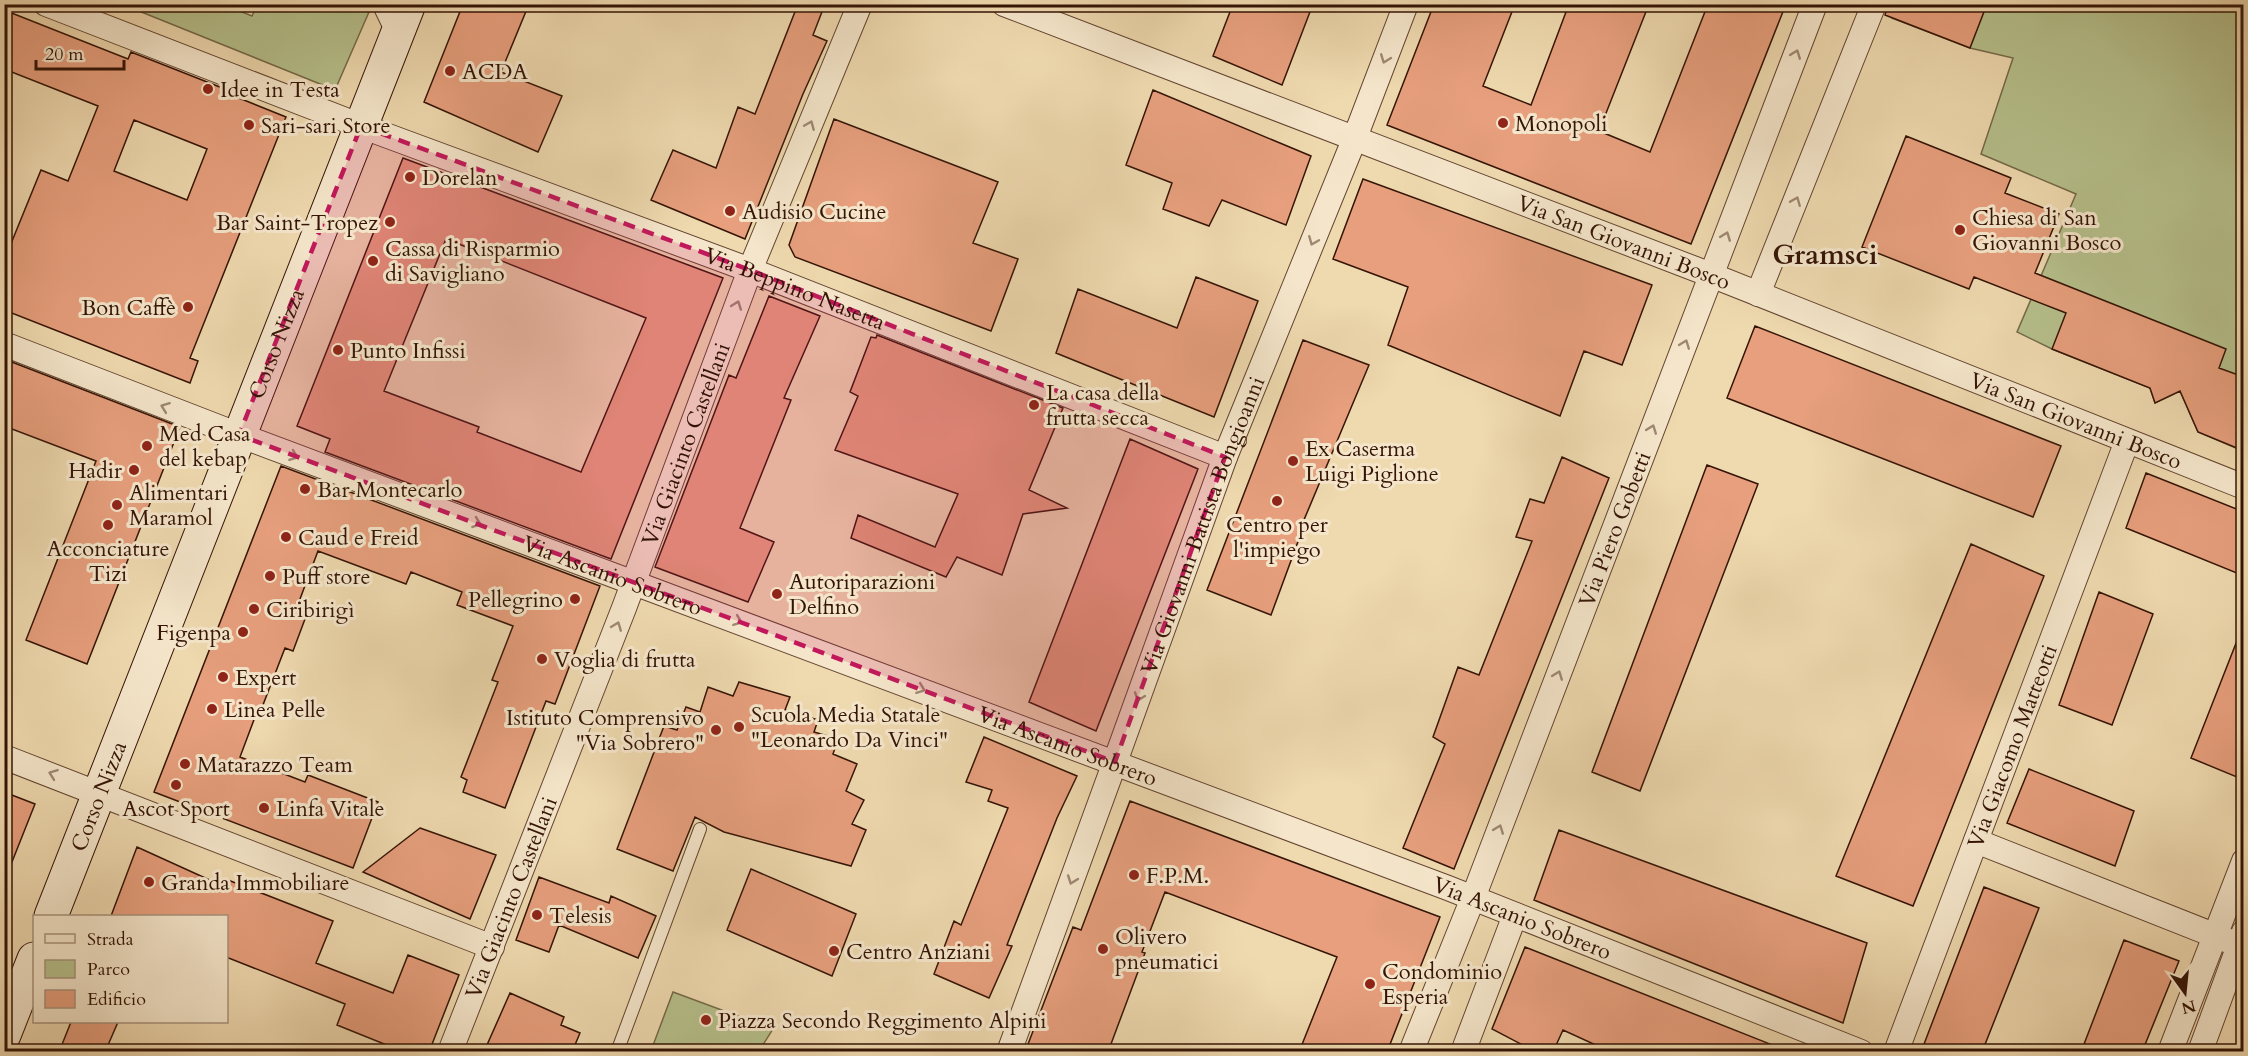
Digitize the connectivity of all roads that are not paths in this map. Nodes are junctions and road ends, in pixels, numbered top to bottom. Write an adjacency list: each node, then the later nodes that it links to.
1 (46, 4): 10 (street, Via Beppino Nasetta)
2 (378, 4): 9 (lane)
3 (409, 4): 9 (main road, Corso Nizza)
4 (860, 4): 12 (street, Via Giacinto Castellani, one-way to 4)
5 (1004, 4): 11 (street, Via San Giovanni Bosco)
6 (1406, 4): 11 (street, Via Giovanni Battista Bongioanni, one-way to 11)
7 (1815, 4): 13 (street, Via Piero Gobetti, one-way to 7)
8 (1874, 4): 14 (street, one-way to 8)
9 (395, 40): 10 (main road, Corso Nizza)
10 (361, 126): 12 (street, Via Beppino Nasetta); 16 (main road, Corso Nizza)
11 (1354, 140): 13 (street, Via San Giovanni Bosco); 18 (street, Via Giovanni Battista Bongioanni, one-way to 18)
12 (750, 270): 18 (street, Via Beppino Nasetta); 20 (street, Via Giacinto Castellani, one-way to 12)
13 (1711, 275): 14 (street, Via San Giovanni Bosco); 27 (street, Via Piero Gobetti, one-way to 13)
14 (1758, 294): 17 (street, Via San Giovanni Bosco)
15 (4, 344): 16 (street, Via Ascanio Sobrero, one-way to 15)
16 (239, 435): 20 (street, Via Ascanio Sobrero, one-way to 20); 23 (main road, Corso Nizza)
17 (2127, 441): 19 (street, Via San Giovanni Bosco); 25 (street, Via Giacomo Matteotti)
18 (1225, 457): 22 (street, Via Giovanni Battista Bongioanni, one-way to 22)
19 (2244, 487)
20 (634, 582): 22 (street, Via Ascanio Sobrero, one-way to 22); 32 (street, Via Giacinto Castellani, one-way to 20)
21 (4, 757): 23 (street, one-way to 21)
22 (1116, 762): 27 (street, Via Ascanio Sobrero); 37 (street, Via Giovanni Battista Bongioanni, one-way to 37)
23 (100, 793): 28 (main road, Corso Nizza); 32 (street)
24 (700, 829): 36 (lane)
25 (1976, 841): 30 (street); 41 (street, Via Giacomo Matteotti)
26 (2244, 861): 30 (street)
27 (1473, 898): 29 (street, Via Ascanio Sobrero); 38 (street, Via Piero Gobetti)
28 (51, 915)
29 (1515, 915): 39 (street); 40 (street, Via Ascanio Sobrero)
30 (2216, 936): 31 (street); 42 (street)
31 (2242, 941): 43 (street)
32 (492, 947): 35 (street, Via Giacinto Castellani)
33 (33, 962): 34 (main road)
34 (4, 1035)
35 (450, 1052)
36 (617, 1052)
37 (1009, 1052)
38 (1411, 1052)
39 (1463, 1052)
40 (1861, 1052)
41 (1896, 1052)
42 (2170, 1052)
43 (2200, 1052)

